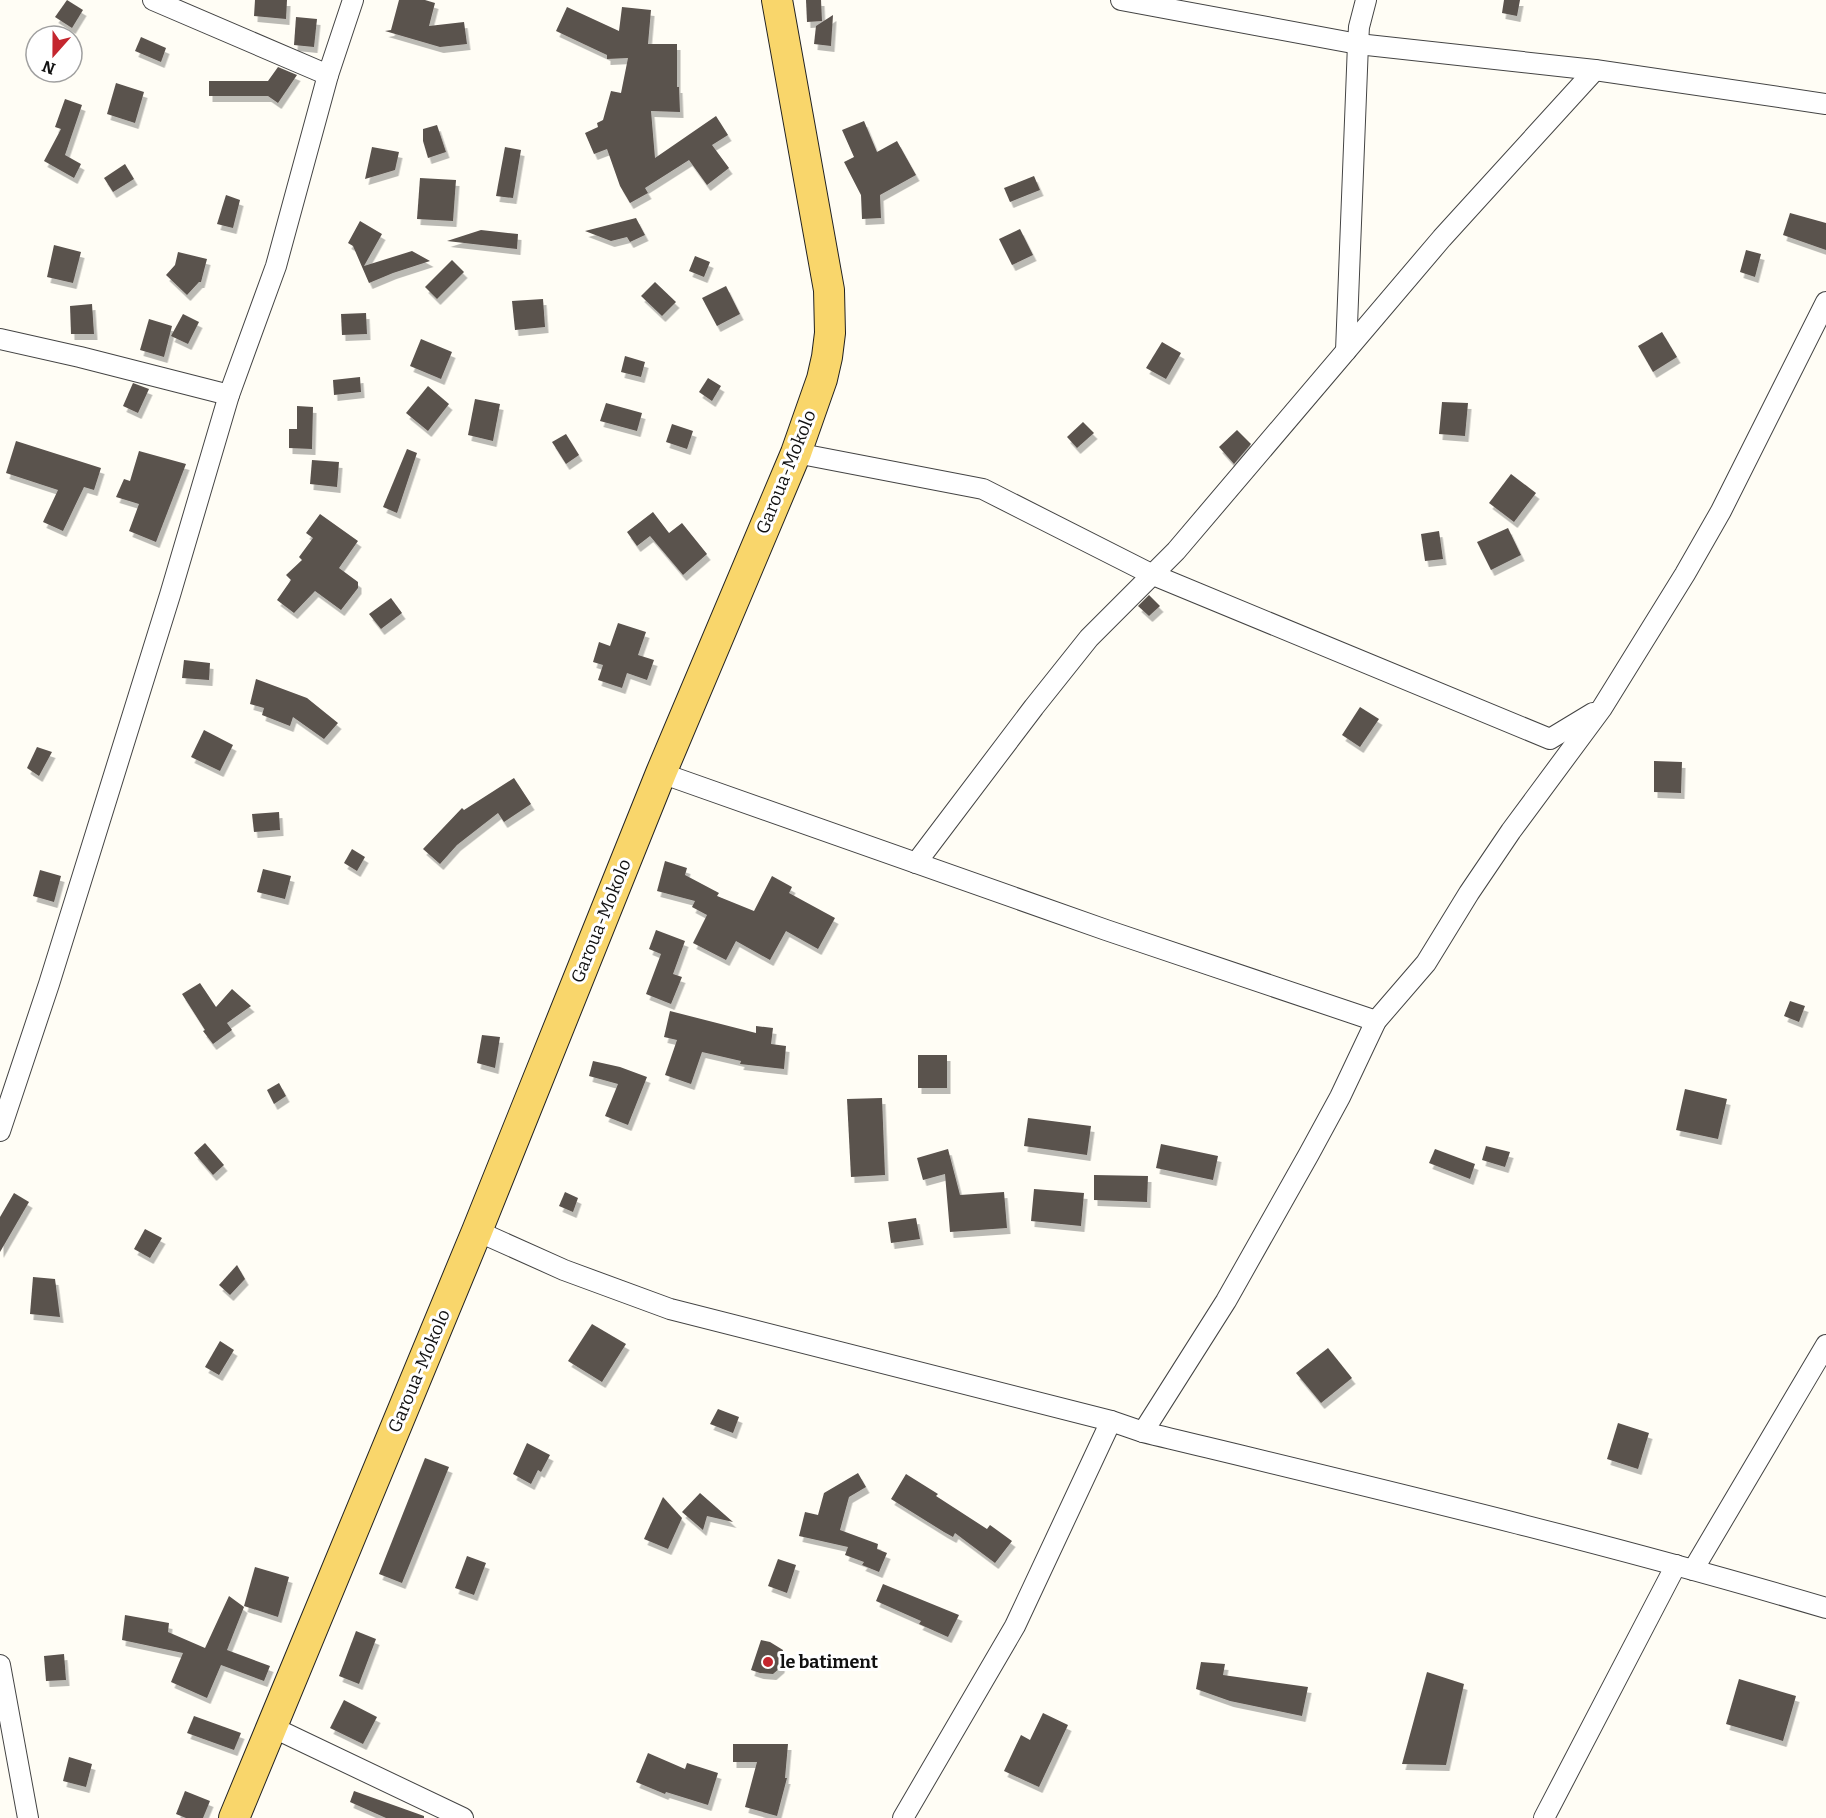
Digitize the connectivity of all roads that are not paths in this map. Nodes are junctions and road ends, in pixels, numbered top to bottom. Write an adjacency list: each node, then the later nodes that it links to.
1 (153, 0): 8 (street)
2 (353, 0): 8 (street)
3 (777, 0): 14 (main road, Garoua-Mokolo)
4 (1121, 0): 6 (street)
5 (1366, 0): 6 (street)
6 (1358, 44): 7 (street); 12 (street)
7 (1595, 70): 9 (street); 12 (street)
8 (328, 75): 13 (street)
9 (1826, 104)
10 (1826, 302): 16 (street)
11 (0, 339): 13 (street)
12 (1346, 351): 15 (street)
13 (229, 395): 20 (street)
14 (796, 453): 15 (street); 17 (main road, Garoua-Mokolo)
15 (1150, 574): 16 (street); 18 (street)
16 (1602, 708): 19 (street)
17 (660, 773): 18 (street); 21 (main road, Garoua-Mokolo)
18 (916, 863): 19 (street)
19 (1376, 1021): 24 (street)
20 (0, 1131)
21 (477, 1232): 23 (street); 28 (main road, Garoua-Mokolo)
22 (1826, 1345): 25 (street)
23 (1111, 1421): 24 (street); 32 (street)
24 (1143, 1432): 25 (street)
25 (1684, 1568): 26 (street); 33 (street)
26 (1826, 1608)
27 (0, 1665): 29 (street)
28 (272, 1727): 30 (main road, Garoua-Mokolo); 31 (street)
29 (28, 1818)
30 (234, 1818)
31 (463, 1818)
32 (903, 1818)
33 (1544, 1818)

